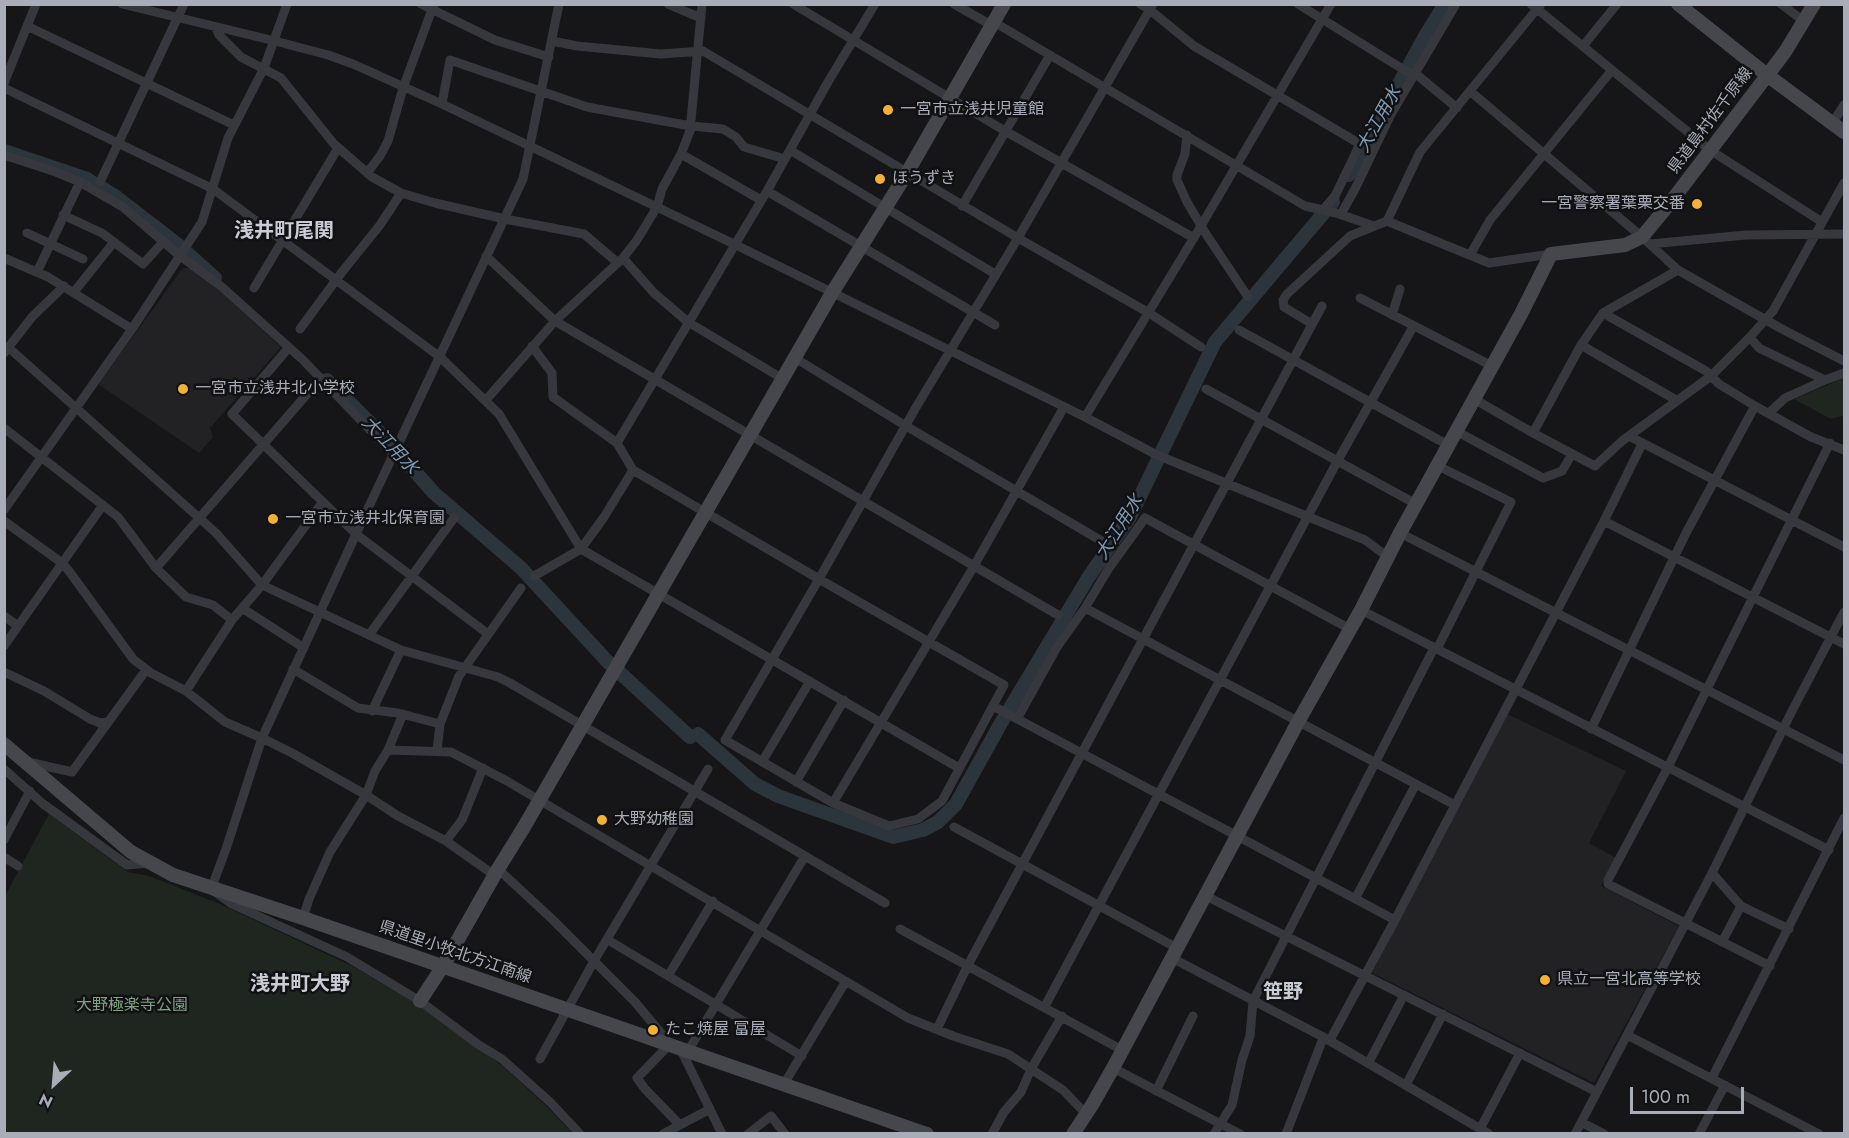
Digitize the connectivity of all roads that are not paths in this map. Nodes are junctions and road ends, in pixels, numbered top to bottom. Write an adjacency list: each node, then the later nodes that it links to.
1 (36, 4): 29 (street)
2 (122, 4): 24 (street)
3 (184, 4): 24 (street)
4 (287, 4): 32 (street)
5 (421, 4): 22 (street)
6 (559, 4): 33 (street)
7 (668, 4): 25 (street)
8 (702, 4): 25 (street)
9 (793, 4): 31 (street)
10 (875, 4): 31 (street)
11 (954, 4): 28 (street)
12 (1004, 4): 28 (street)
13 (1140, 4): 23 (street)
14 (1298, 4): 26 (street)
15 (1331, 4): 26 (street)
16 (1456, 4): 40 (street)
17 (1617, 4): 34 (street)
18 (1678, 4): 41 (street)
19 (1781, 4): 27 (street)
20 (1814, 4): 27 (street, 県道島村佐千原線)
21 (1536, 6): 34 (street); 47 (street)
22 (433, 7): 37 (street); 45 (street)
23 (1152, 7): 46 (street); 49 (street)
24 (178, 17): 30 (street); 43 (street)
25 (701, 18): 35 (street)
26 (1322, 19): 40 (street); 49 (street)
27 (1805, 22): 41 (street, 県道島村佐千原線)
28 (991, 25): 36 (street); 50 (street)
29 (27, 26): 42 (street); 43 (street)
30 (216, 28): 32 (street); 38 (street)
31 (853, 39): 50 (street); 54 (street)
32 (275, 41): 38 (street); 45 (street)
33 (552, 41): 35 (street); 37 (street)
34 (1583, 46): 39 (street)
35 (699, 52): 54 (street); 57 (street)
36 (1050, 55): 46 (street); 58 (street)
37 (549, 57): 48 (street)
38 (264, 68): 56 (street); 62 (street)
39 (1612, 70): 64 (street); 65 (street)
40 (1409, 72): 53 (street); 83 (street)
41 (1767, 75): 55 (street); 64 (street, 県道島村佐千原線)
42 (4, 83)
43 (146, 83): 56 (street); 61 (street)
44 (4, 88): 61 (street)
45 (403, 88): 51 (street); 71 (street)
46 (1106, 88): 60 (street); 69 (street)
47 (1470, 91): 53 (street); 65 (street)
48 (541, 92): 51 (street); 57 (street); 63 (street)
49 (1278, 95): 70 (street); 82 (street)
50 (950, 98): 58 (street); 72 (street)
51 (442, 104): 63 (street)
52 (1845, 105): 55 (street)
53 (1456, 108): 86 (street)
54 (810, 116): 68 (street); 72 (street)
55 (1832, 124): 59 (street)
56 (234, 125): 76 (street)
57 (691, 126): 66 (street); 68 (street)
58 (1005, 131): 69 (street); 79 (street)
59 (1845, 132)
60 (1187, 135): 70 (street); 88 (street)
61 (118, 142): 74 (street); 76 (street)
62 (338, 148): 71 (street); 95 (street)
63 (531, 148): 80 (street); 85 (street)
64 (1710, 150): 87 (street); 96 (street, 県道島村佐千原線)
65 (1545, 153): 96 (street); 104 (street)
66 (681, 154): 78 (street); 80 (street)
67 (5, 155): 73 (street)
68 (787, 155): 78 (street); 81 (street)
69 (1061, 163): 93 (street); 94 (street)
70 (1236, 167): 82 (street); 88 (street)
71 (367, 173): 77 (street)
72 (906, 173): 79 (street); 81 (street)
73 (80, 182): 84 (street); 98 (street)
74 (100, 182)
75 (1845, 183): 87 (street)
76 (213, 189): 95 (street); 102 (street)
77 (401, 193): 85 (street); 112 (street)
78 (764, 196): 100 (street); 101 (street)
79 (962, 206): 93 (street)
80 (657, 207): 100 (street); 108 (street)
81 (884, 207): 101 (street); 111 (street)
82 (1325, 210): 83 (street)
83 (1338, 214): 89 (street)
84 (63, 215): 97 (street); 99 (street)
85 (505, 219): 105 (street); 108 (street)
86 (1387, 221): 89 (street); 104 (street)
87 (1822, 222): 92 (street)
88 (1201, 226): 94 (street); 118 (street)
89 (1374, 226): 128 (street)
90 (27, 233): 99 (street)
91 (1845, 234): 92 (street)
92 (1815, 235): 96 (street); 125 (street)
93 (1018, 238): 111 (street); 122 (street)
94 (1194, 238): 122 (street)
95 (282, 240): 112 (street); 114 (street)
96 (1646, 241): 103 (street); 109 (street)
97 (114, 242): 98 (street); 116 (street)
98 (164, 242): 102 (street)
99 (50, 244): 107 (street); 110 (street)
100 (734, 244): 117 (street); 127 (street)
101 (861, 246): 117 (street); 121 (street)
102 (182, 252): 131 (street); 148 (street)
103 (1551, 254): 104 (street); 145 (street)
104 (1470, 255)
105 (486, 256): 126 (street); 141 (street)
106 (5, 260): 110 (street)
107 (83, 260)
108 (620, 260): 126 (street); 127 (street)
109 (1678, 270): 123 (street); 125 (street)
110 (37, 272): 113 (street)
111 (995, 274): 121 (street)
112 (335, 280): 132 (street); 141 (street)
113 (64, 286): 116 (street); 138 (street)
114 (254, 288)
115 (1400, 288): 124 (street)
116 (74, 292): 131 (street)
117 (832, 293): 140 (street); 142 (street)
118 (1248, 297)
119 (1360, 298): 124 (street)
120 (1323, 306): 128 (street)
121 (974, 312): 129 (street); 140 (street)
122 (1149, 313): 137 (street); 161 (street)
123 (1603, 314): 135 (street); 147 (street)
124 (1392, 315): 130 (street)
125 (1766, 319): 134 (street); 144 (street)
126 (555, 321): 136 (street); 149 (street)
127 (687, 322): 149 (street); 150 (street)
128 (1312, 324): 143 (street)
129 (995, 325)
130 (1413, 327): 145 (street); 156 (street)
131 (132, 329): 158 (street)
132 (300, 329)
133 (1239, 330): 143 (street)
134 (1750, 337): 147 (street); 151 (street)
135 (1581, 345): 155 (street); 166 (street)
136 (532, 346): 154 (street); 170 (street)
137 (1201, 347)
138 (7, 350): 158 (street)
139 (285, 351): 172 (street)
140 (950, 351): 159 (street); 163 (street)
141 (440, 357): 154 (street); 176 (street)
142 (795, 357): 150 (street); 163 (street)
143 (1293, 361): 156 (street); 162 (street)
144 (1845, 361)
145 (1492, 366): 153 (street)
146 (1845, 373): 151 (street)
147 (1711, 376): 155 (street); 157 (street)
148 (321, 378): 172 (street); 176 (street)
149 (656, 379): 167 (street); 170 (street)
150 (783, 379): 167 (street)
151 (1825, 380): 160 (street)
152 (1206, 389): 162 (street)
153 (1474, 399): 165 (street); 166 (street)
154 (486, 400): 202 (street)
155 (1676, 400): 168 (street)
156 (1369, 402): 174 (street); 179 (street)
157 (1755, 406): 160 (street); 182 (street)
158 (76, 407): 178 (street); 192 (street)
159 (1065, 407): 161 (street); 184 (street)
160 (1768, 413): 171 (street)
161 (1085, 417): 183 (street)
162 (1262, 421): 179 (street); 183 (street)
163 (906, 426): 184 (street); 185 (street)
164 (4, 428): 178 (street)
165 (1456, 431): 174 (street); 177 (street)
166 (1533, 433): 177 (street)
167 (750, 436): 185 (street); 190 (street)
168 (1629, 436): 173 (street); 177 (street)
169 (1845, 437): 175 (street)
170 (617, 443): 181 (street)
171 (1830, 443): 175 (street); 194 (street)
172 (264, 444): 186 (street); 192 (street)
173 (1642, 444): 182 (street); 196 (street)
174 (1448, 445): 180 (street)
175 (1842, 449)
176 (395, 452): 198 (street)
177 (1572, 454)
178 (41, 456): 188 (street); 189 (street)
179 (1338, 460): 187 (street); 191 (street)
180 (1438, 466): 187 (street); 208 (street)
181 (633, 470): 190 (street); 202 (street)
182 (1715, 480): 194 (street); 204 (street)
183 (1228, 485): 191 (street); 200 (street)
184 (1017, 491): 199 (street); 206 (street)
185 (864, 500): 206 (street); 211 (street)
186 (322, 503): 198 (street); 212 (street)
187 (1416, 504): 197 (street)
188 (103, 505): 205 (street); 207 (street)
189 (4, 510)
190 (706, 513): 211 (street); 215 (street)
191 (1308, 516): 203 (street); 213 (street)
192 (199, 518): 207 (street); 212 (street)
193 (454, 518): 209 (street)
194 (1793, 520): 201 (street); 216 (street)
195 (4, 521): 205 (street)
196 (1604, 522): 204 (street); 220 (street)
197 (1400, 533): 203 (street); 208 (street)
198 (356, 534): 209 (street); 222 (street)
199 (1105, 543)
200 (1195, 546): 213 (street); 218 (street); 231 (street)
201 (1845, 547)
202 (581, 549): 210 (street); 215 (street)
203 (1388, 557): 219 (street)
204 (1674, 558): 216 (street); 237 (street)
205 (62, 563): 226 (street); 241 (street)
206 (974, 566): 223 (street); 232 (street)
207 (156, 568): 225 (street)
208 (1476, 571): 220 (street); 236 (street)
209 (412, 576): 228 (street); 229 (street)
210 (534, 576)
211 (819, 579): 232 (street); 239 (street)
212 (262, 585): 217 (street); 222 (street)
213 (1271, 586): 227 (street); 245 (street)
214 (521, 588): 228 (street)
215 (659, 594): 239 (street); 258 (street)
216 (1753, 597): 230 (street); 247 (street)
217 (242, 608): 225 (street); 235 (street)
218 (1085, 608): 231 (street); 253 (street)
219 (1361, 610): 227 (street); 236 (street)
220 (1556, 612): 237 (street); 246 (street)
221 (1845, 612): 230 (street)
222 (321, 613): 229 (street); 235 (street)
223 (1058, 615)
224 (4, 616): 226 (street)
225 (232, 620): 248 (street)
226 (18, 626): 234 (street)
227 (1350, 629): 256 (street)
228 (488, 634): 240 (street)
229 (369, 635): 238 (street)
230 (1832, 637): 233 (street); 260 (street)
231 (1143, 640): 245 (street); 265 (street)
232 (929, 642): 250 (street); 255 (street)
233 (1845, 644)
234 (4, 646)
235 (304, 648): 242 (street)
236 (1435, 648): 246 (street); 269 (street)
237 (1629, 650): 247 (street); 259 (street)
238 (401, 651): 240 (street); 251 (street)
239 (772, 659): 244 (street); 268 (street)
240 (465, 668): 257 (street); 258 (street)
241 (146, 669): 248 (street); 254 (street)
242 (293, 669): 251 (street); 261 (street)
243 (4, 672): 254 (street)
244 (810, 681): 249 (street); 268 (street)
245 (1221, 681): 256 (street); 279 (street)
246 (1516, 689): 259 (street); 283 (street)
247 (1706, 689): 260 (street); 273 (street)
248 (186, 691): 261 (street)
249 (844, 700): 255 (street); 275 (street)
250 (993, 706): 253 (street); 271 (street)
251 (372, 711): 252 (street)
252 (403, 714): 257 (street); 263 (street)
253 (1010, 715): 265 (street)
254 (108, 722): 267 (street)
255 (881, 722): 271 (street); 282 (street)
256 (1298, 722): 269 (street); 287 (street)
257 (440, 724): 264 (street)
258 (582, 726): 277 (street); 281 (street)
259 (1591, 729): 273 (street)
260 (1784, 729): 266 (street); 284 (street)
261 (262, 738): 280 (street); 300 (street)
262 (4, 744): 267 (street, 県道里小牧北方江南線)
263 (388, 750): 264 (street); 280 (street)
264 (437, 751): 270 (street)
265 (1083, 753): 279 (street); 294 (street)
266 (1845, 759)
267 (27, 762): 293 (street, 県道里小牧北方江南線)
268 (762, 762): 275 (street)
269 (1376, 764): 276 (street); 299 (street)
270 (483, 768): 281 (street); 289 (street)
271 (960, 768): 282 (street)
272 (708, 769): 277 (street)
273 (1667, 769): 284 (street); 309 (street)
274 (5, 770): 278 (street)
275 (796, 782): 282 (street)
276 (1416, 784): 283 (street); 302 (street)
277 (694, 790): 291 (street); 296 (street)
278 (30, 791): 288 (street); 293 (street)
279 (1159, 793): 287 (street); 305 (street)
280 (366, 795): 289 (street); 307 (street)
281 (538, 801): 296 (street); 297 (street)
282 (833, 803)
283 (1455, 805): 308 (street)
284 (1744, 809): 290 (street); 298 (street)
285 (1845, 818): 290 (street)
286 (954, 827): 294 (street)
287 (1238, 836): 299 (street); 301 (street)
288 (4, 840)
289 (446, 841): 297 (street)
290 (1829, 850): 311 (street)
291 (805, 856): 304 (street); 312 (street)
292 (4, 857): 295 (street)
293 (149, 863): 300 (street, 県道里小牧北方江南線)
294 (1023, 865): 305 (street); 318 (street)
295 (18, 866)
296 (651, 866): 303 (street); 314 (street)
297 (496, 872): 317 (street); 319 (street)
298 (1712, 873): 306 (street); 309 (street)
299 (1317, 878): 302 (street); 313 (street)
300 (212, 889): 307 (street, 県道里小牧北方江南線); 325 (street)
301 (1206, 896): 313 (street); 316 (street)
302 (1355, 898): 308 (street)
303 (713, 901): 312 (street); 322 (street)
304 (885, 903)
305 (1099, 906): 316 (street); 328 (street)
306 (1741, 906): 311 (street); 315 (street)
307 (303, 918): 319 (street, 県道里小牧北方江南線)
308 (1395, 920): 321 (street)
309 (1686, 923): 315 (street); 334 (street)
310 (900, 929): 318 (street)
311 (1789, 929): 320 (street)
312 (761, 930): 323 (street); 327 (street)
313 (1286, 936): 321 (street); 326 (street)
314 (608, 940): 317 (street); 322 (street)
315 (1722, 942): 320 (street)
316 (1174, 953): 326 (street); 337 (street)
317 (594, 961): 329 (street); 336 (street)
318 (968, 965): 328 (street); 333 (street)
319 (443, 966): 325 (street); 329 (street, 県道里小牧北方江南線)
320 (1770, 966): 344 (street)
321 (1364, 975): 324 (street); 335 (street)
322 (668, 976): 327 (street)
323 (846, 981): 333 (street); 339 (street)
324 (1404, 995): 330 (street); 341 (street)
325 (420, 1001): 357 (street)
326 (1253, 1001): 335 (street); 353 (street)
327 (716, 1005): 336 (street); 339 (street)
328 (1045, 1006): 332 (street)
329 (568, 1010): 336 (street, 県道里小牧北方江南線); 340 (street)
330 (1443, 1014): 338 (street); 346 (street)
331 (1193, 1016): 348 (street)
332 (1062, 1017): 337 (street); 343 (street)
333 (937, 1029): 343 (street)
334 (1627, 1035): 344 (street); 349 (street)
335 (1328, 1039): 341 (street); 366 (street)
336 (680, 1048): 345 (street, 県道里小牧北方江南線); 350 (street); 354 (street)
337 (1122, 1050): 342 (street)
338 (1520, 1053): 349 (street); 355 (street)
339 (802, 1056): 345 (street)
340 (540, 1059)
341 (1369, 1062): 346 (street)
342 (1113, 1068): 348 (street); 351 (street)
343 (1031, 1069): 351 (street); 362 (street)
344 (1712, 1078): 347 (street)
345 (784, 1084): 356 (street, 県道里小牧北方江南線)
346 (1407, 1085): 355 (street)
347 (1725, 1085): 369 (street); 370 (street)
348 (1156, 1091): 353 (street)
349 (1597, 1092): 352 (street)
350 (710, 1109): 354 (street); 359 (street)
351 (1086, 1114): 363 (street)
352 (1581, 1122): 367 (street); 368 (street)
353 (1220, 1123): 364 (street); 365 (street)
354 (680, 1125): 358 (street)
355 (1486, 1132)
356 (922, 1133)
357 (580, 1134)
358 (663, 1134)
359 (722, 1134)
360 (748, 1134): 361 (street)
361 (784, 1134)
362 (992, 1134)
363 (1073, 1134)
364 (1214, 1134)
365 (1240, 1134)
366 (1286, 1134)
367 (1575, 1134)
368 (1604, 1134)
369 (1699, 1134)
370 (1819, 1134)

